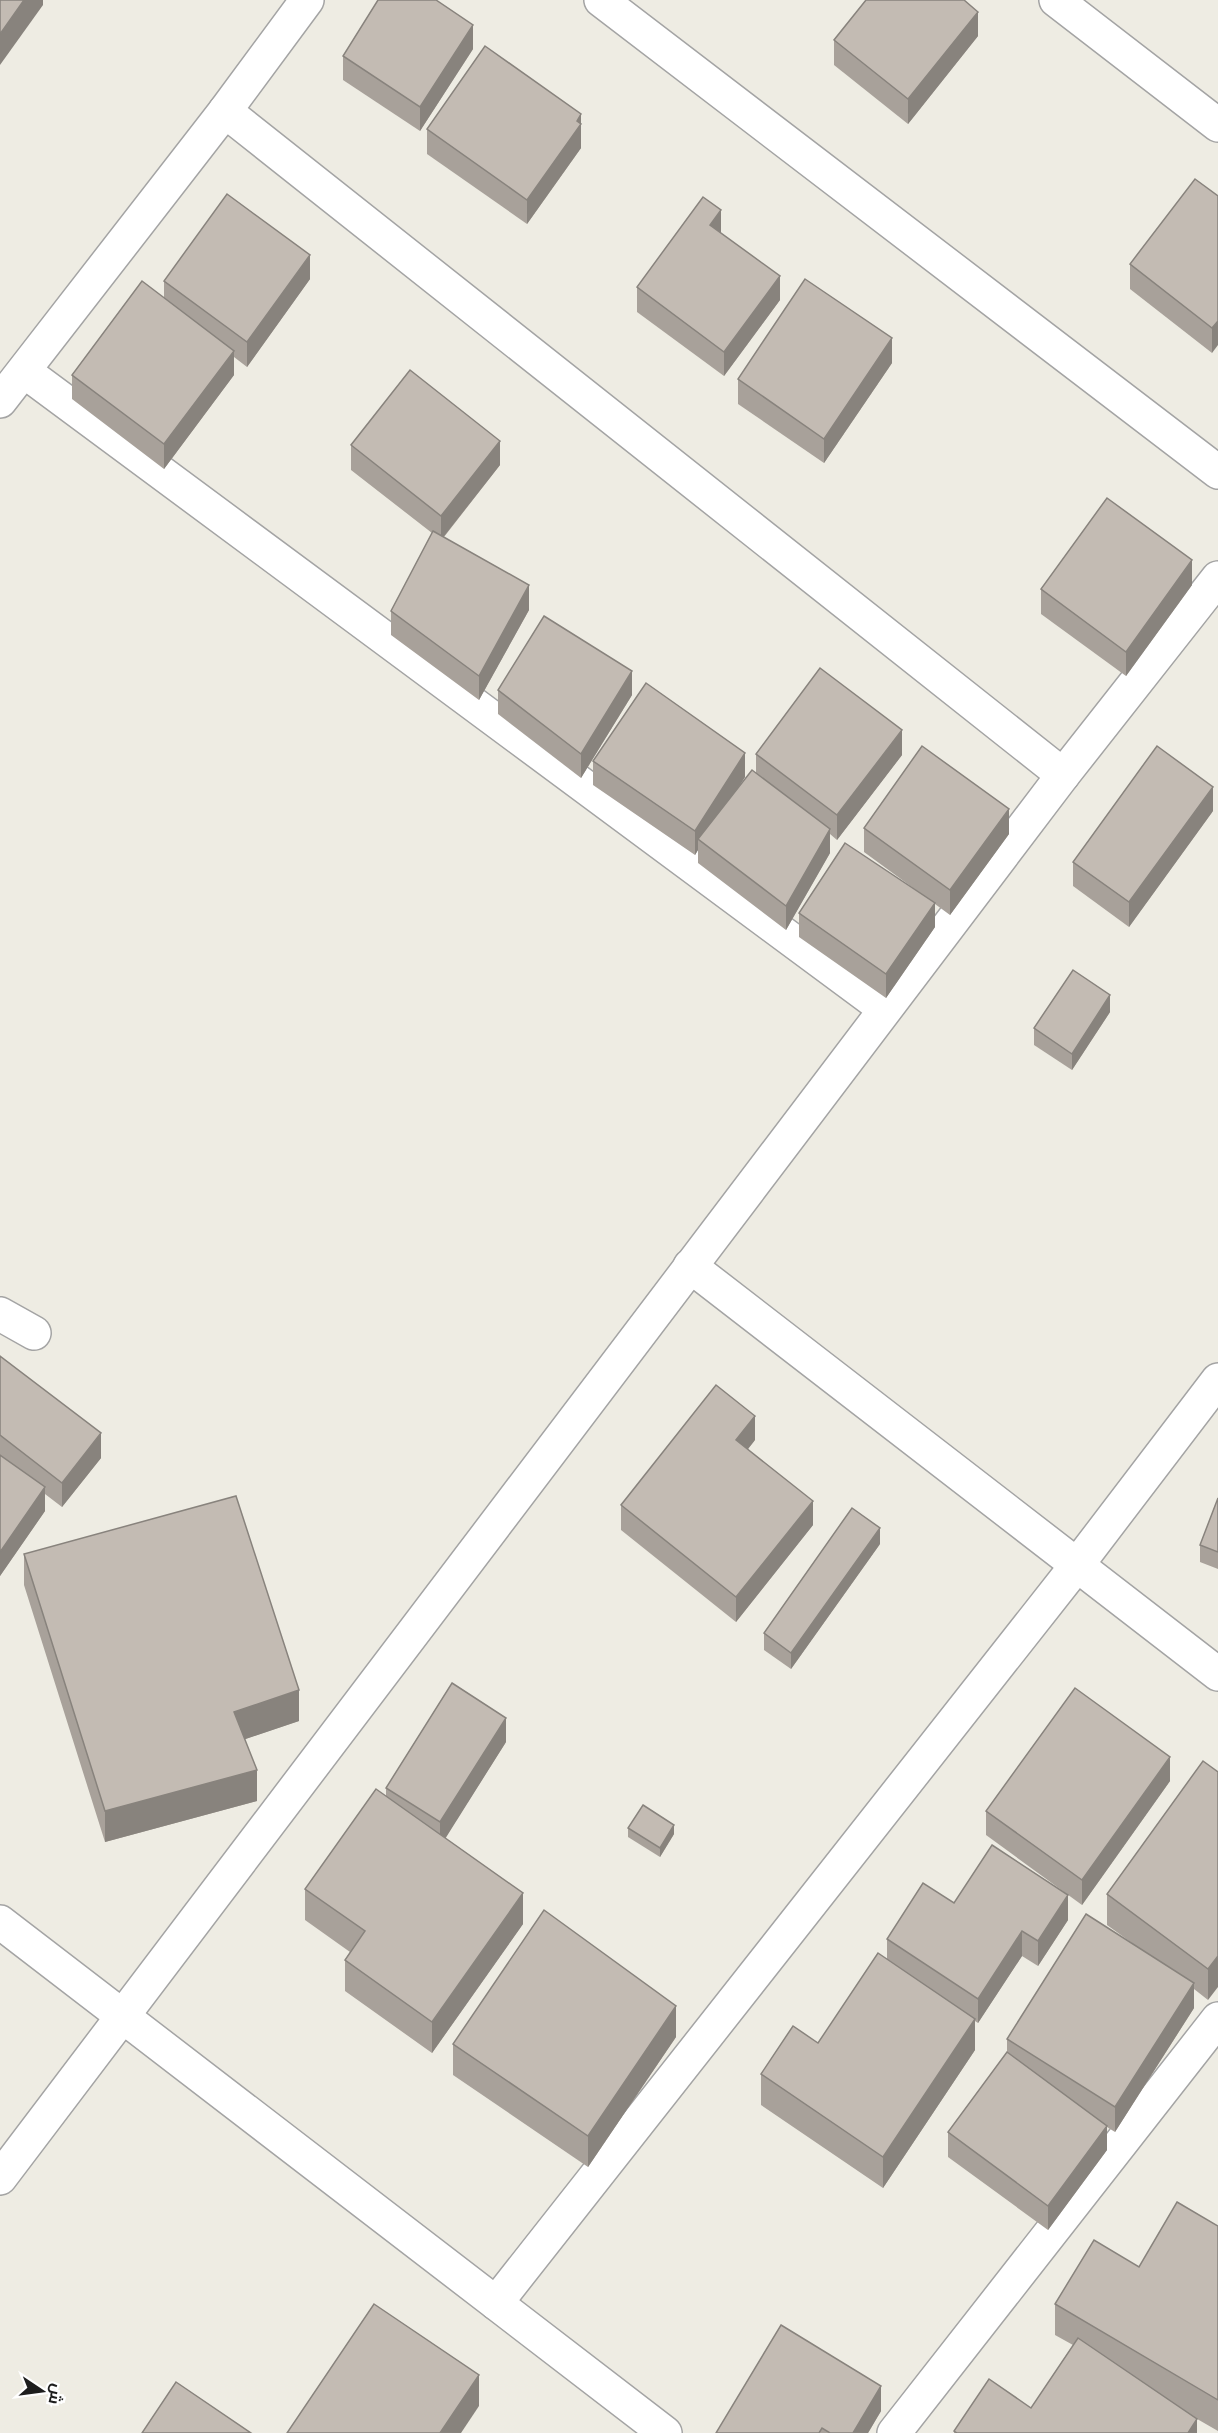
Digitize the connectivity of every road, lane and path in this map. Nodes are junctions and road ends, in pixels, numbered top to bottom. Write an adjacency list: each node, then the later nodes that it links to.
1 (307, 0): 4 (street)
2 (601, 0): 8 (street)
3 (1056, 0): 5 (street)
4 (225, 111): 6 (street); 10 (street)
5 (1218, 125)
6 (24, 371): 7 (street); 11 (street)
7 (0, 401)
8 (1218, 472)
9 (1218, 578): 10 (street)
10 (1063, 775): 11 (street)
11 (885, 1009): 12 (street)
12 (690, 1266): 16 (street); 19 (street)
13 (0, 1314): 14 (street)
14 (34, 1333)
15 (1218, 1380): 16 (street)
16 (1077, 1565): 17 (street); 22 (street)
17 (1218, 1674)
18 (0, 1922): 19 (street)
19 (123, 2015): 21 (street); 22 (street)
20 (1218, 2019): 24 (street)
21 (0, 2178)
22 (496, 2303): 23 (street)
23 (665, 2433)
24 (894, 2433)

